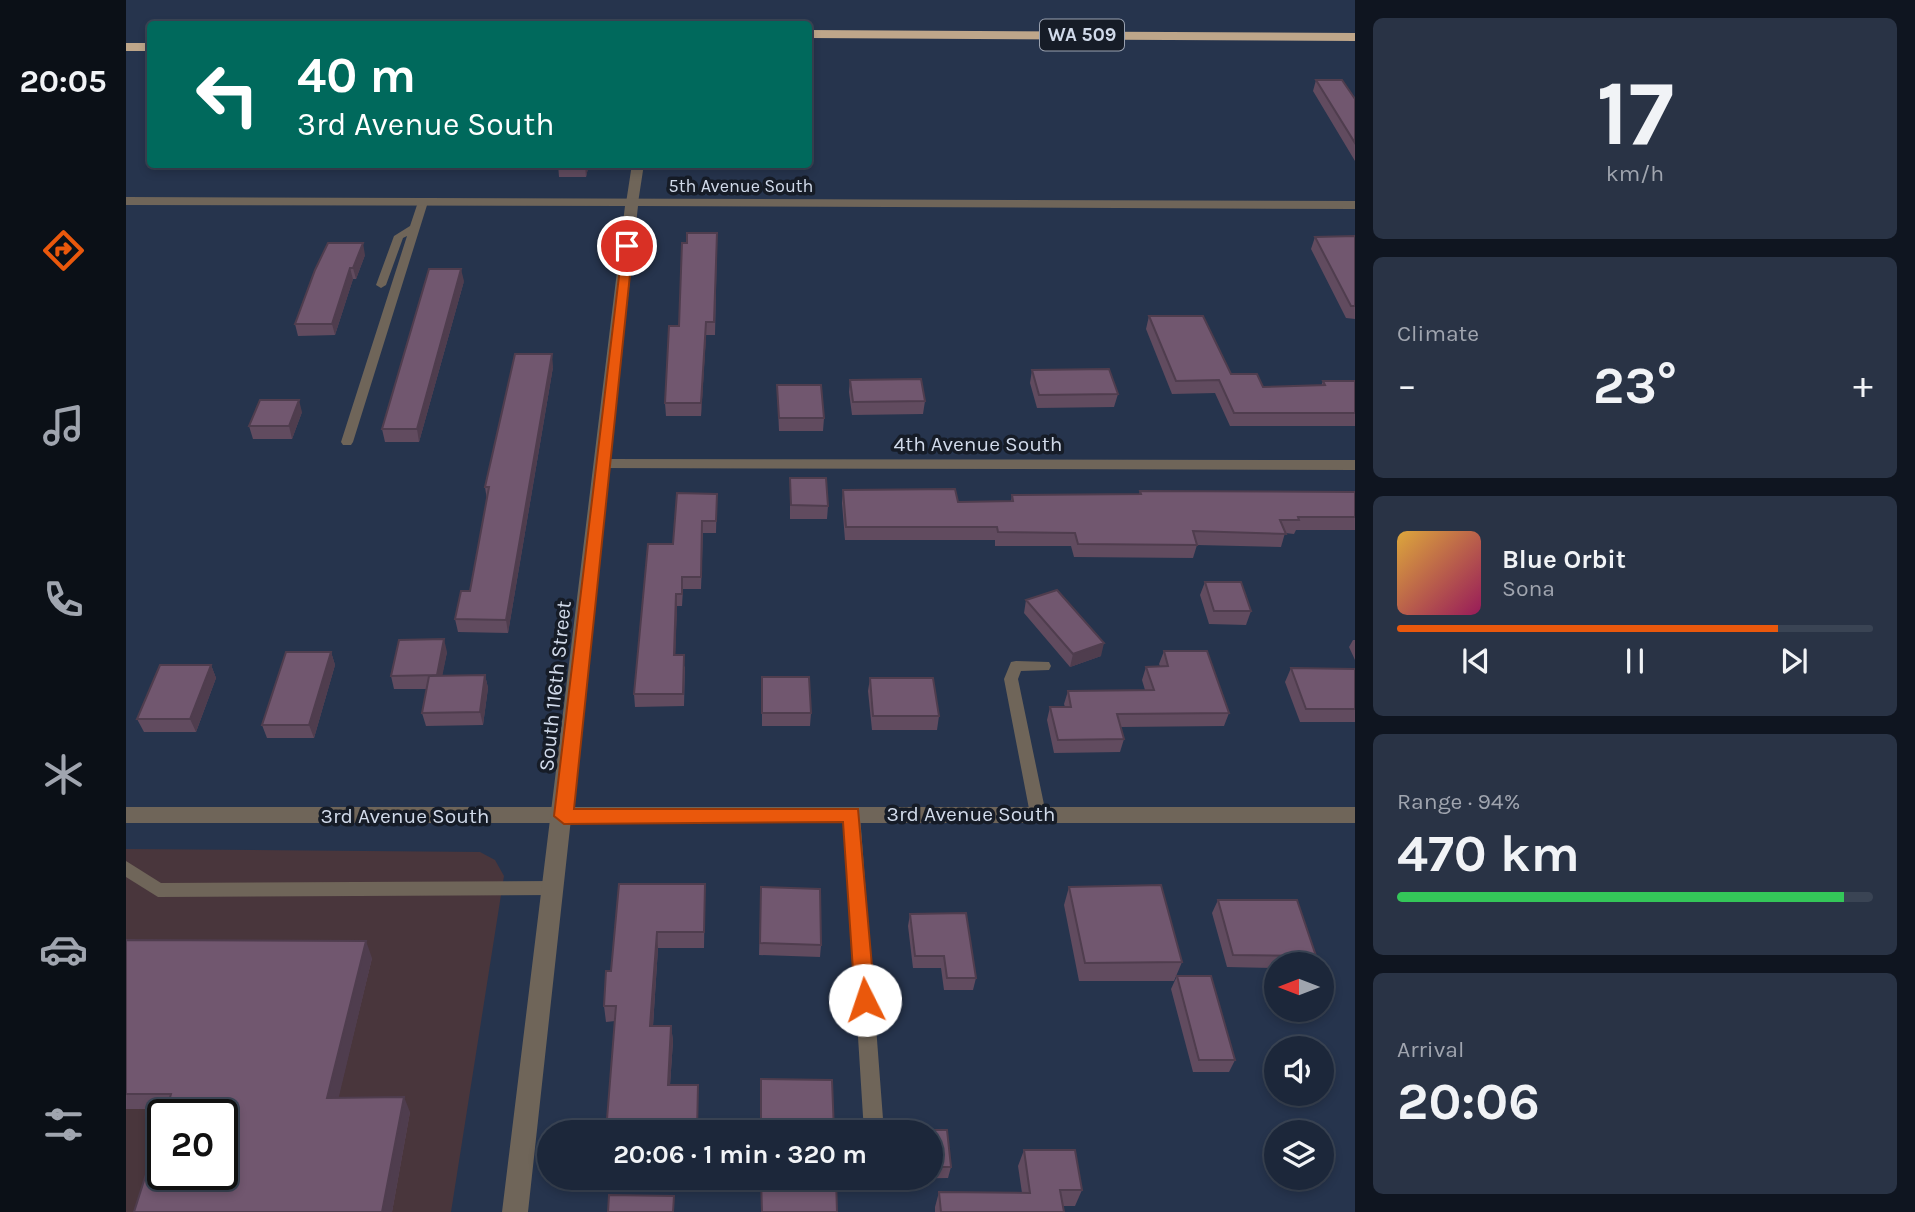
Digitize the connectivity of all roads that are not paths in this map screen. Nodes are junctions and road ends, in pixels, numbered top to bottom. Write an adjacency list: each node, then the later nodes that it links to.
1 (812, 34): 2 (highway, WA 509)
2 (1355, 37)
3 (126, 47): 4 (highway)
4 (147, 47)
5 (1013, 49): 6 (highway, WA 509)
6 (1355, 50)
7 (637, 168): 10 (street, South 116th Street)
8 (126, 201): 9 (street, 5th Avenue South)
9 (423, 202): 10 (street, 5th Avenue South); 12 (lane)
10 (632, 203): 11 (street, 5th Avenue South); 15 (street, South 116th Street)
11 (1355, 205)
12 (415, 228): 13 (lane); 14 (lane)
13 (381, 285)
14 (347, 442)
15 (602, 464): 16 (street, 4th Avenue South); 22 (street, South 116th Street)
16 (1355, 465)
17 (1044, 666): 18 (lane)
18 (1038, 814): 20 (street, 3rd Avenue South); 21 (street, 3rd Avenue South)
19 (126, 815): 22 (street, 3rd Avenue South)
20 (852, 815): 22 (street, 3rd Avenue South); 25 (lane)
21 (1355, 815)
22 (564, 816): 24 (street, South 116th Street)
23 (126, 868): 24 (lane)
24 (555, 888): 26 (street, South 116th Street)
25 (873, 1120)
26 (515, 1212)

